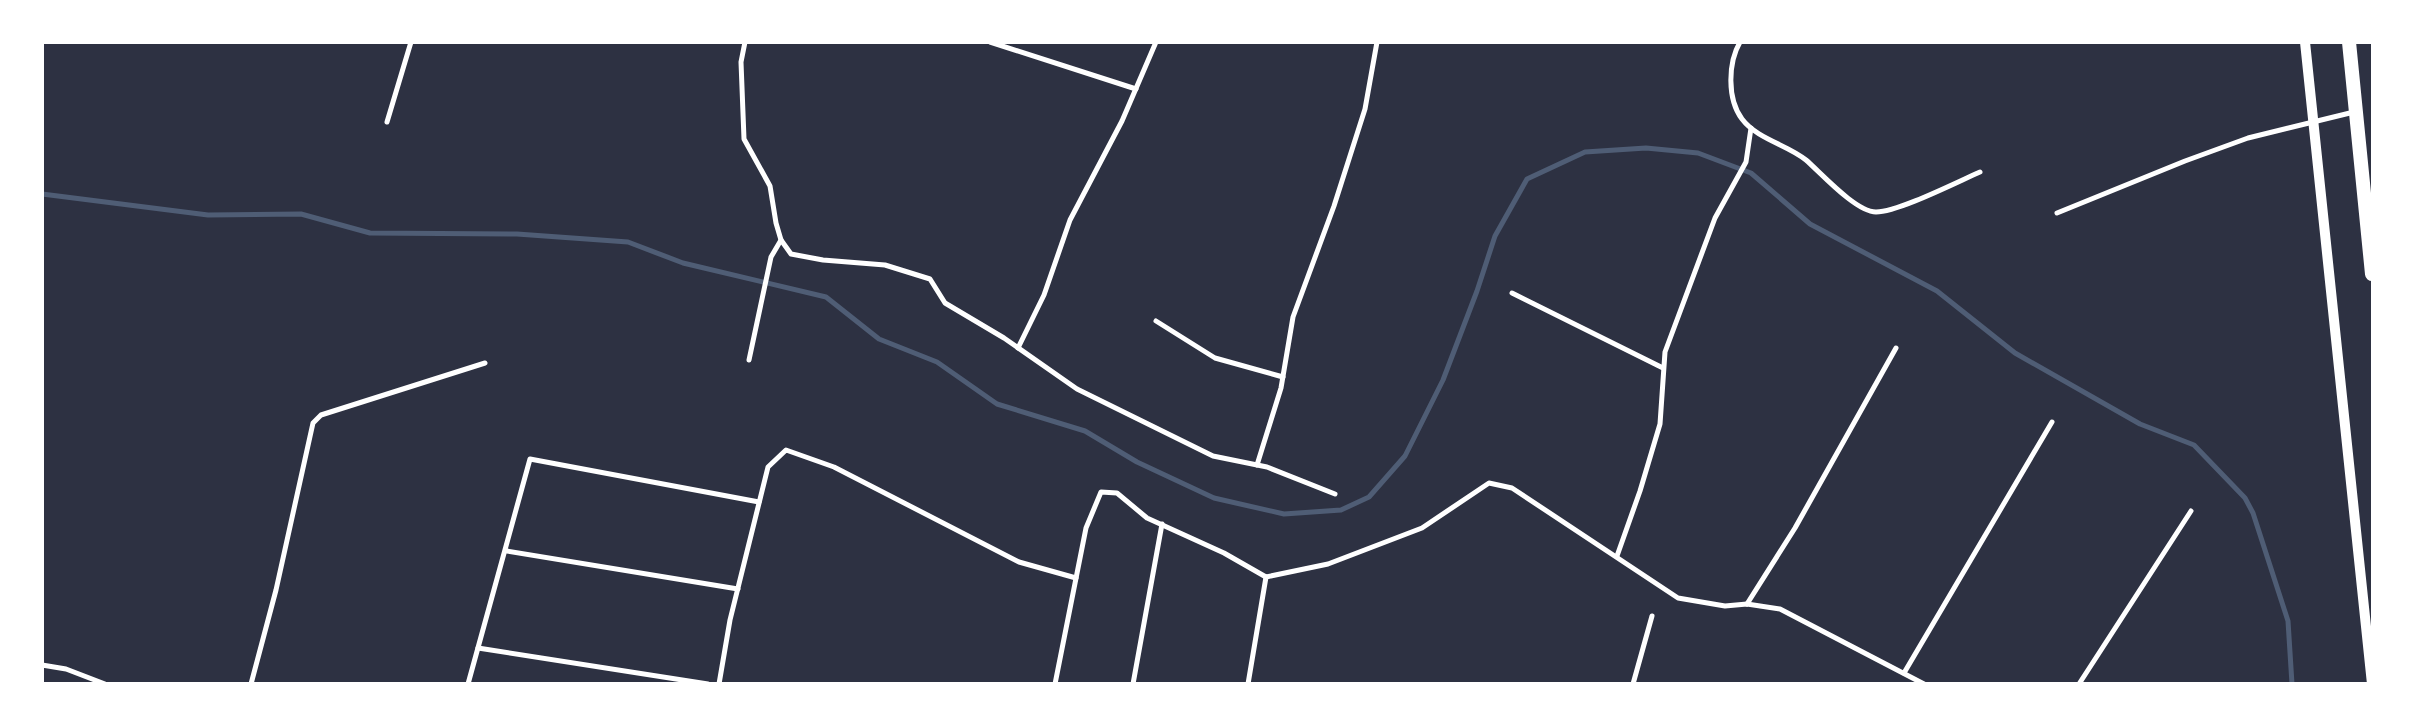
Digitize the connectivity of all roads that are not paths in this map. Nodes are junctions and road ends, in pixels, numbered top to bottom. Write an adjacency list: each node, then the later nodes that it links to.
1 (411, 42): 11 (street)
2 (745, 42): 16 (street)
3 (990, 42): 9 (street)
4 (1156, 42): 9 (street)
5 (1377, 42): 25 (street)
6 (1740, 42): 13 (street)
7 (2305, 42): 12 (main road)
8 (2349, 42): 10 (highway)
9 (1136, 89): 20 (street)
10 (2357, 111): 12 (street); 17 (highway)
11 (387, 122)
12 (2313, 122): 15 (street); 53 (main road)
13 (1751, 128): 14 (street); 24 (street)
14 (1980, 172)
15 (2057, 214)
16 (781, 240): 20 (street); 22 (street)
17 (2372, 274)
18 (1512, 293): 24 (street)
19 (1156, 321): 25 (street)
20 (1018, 348): 27 (street)
21 (1896, 348): 37 (street)
22 (749, 360)
23 (485, 364): 43 (street)
24 (1663, 368): 33 (street)
25 (1283, 377): 27 (street)
26 (2052, 422): 41 (street)
27 (1258, 465): 28 (street)
28 (1335, 494)
29 (759, 502): 32 (street); 34 (street); 36 (street)
30 (2191, 511): 52 (street)
31 (1162, 524): 34 (street); 35 (street); 48 (street)
32 (507, 551): 36 (street); 39 (street)
33 (1617, 556): 35 (street); 37 (street)
34 (1076, 578): 47 (street)
35 (1266, 578): 49 (street)
36 (738, 589): 46 (street)
37 (1747, 604): 41 (street)
38 (1652, 616): 50 (street)
39 (478, 648): 44 (street); 45 (street)
40 (42, 665): 42 (street)
41 (1904, 673): 51 (street)
42 (105, 684)
43 (251, 684)
44 (468, 684)
45 (708, 684)
46 (719, 684)
47 (1055, 684)
48 (1133, 684)
49 (1248, 684)
50 (1633, 684)
51 (1924, 684)
52 (2079, 684)
53 (2372, 684)

